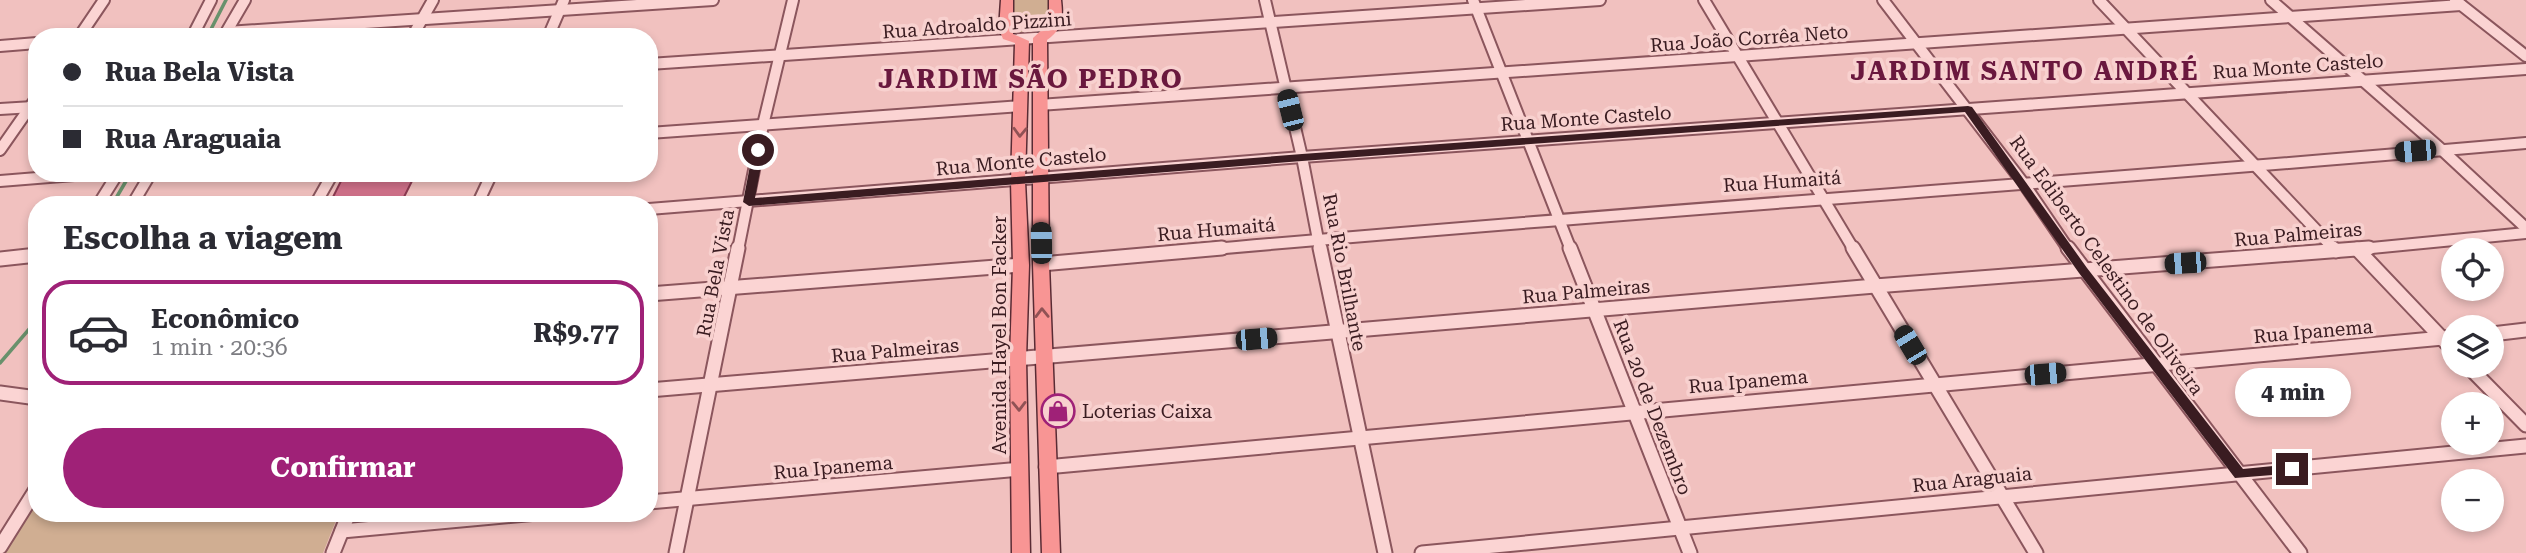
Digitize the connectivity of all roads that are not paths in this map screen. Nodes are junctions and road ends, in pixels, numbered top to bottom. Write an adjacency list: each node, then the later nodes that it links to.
1 (104, 0): 21 (street)
2 (212, 0): 22 (street)
3 (245, 0): 23 (street)
4 (433, 0): 19 (street)
5 (713, 0): 17 (street)
6 (793, 0): 33 (street, Rua Bela Vista)
7 (1007, 0): 29 (main road)
8 (1055, 0): 28 (main road)
9 (1265, 0): 20 (street, Rua Rio Brilhante)
10 (1600, 0): 16 (street, Rua Adroaldo Pizzini)
11 (1704, 0): 34 (street)
12 (1883, 0): 31 (street, Rua Ediberto Celestino de Oliveira)
13 (2099, 0): 27 (street)
14 (2271, 0): 18 (street)
15 (2458, 3): 18 (street, Rua João Corrêa Neto); 35 (street)
16 (1475, 4): 20 (street, Rua Adroaldo Pizzini); 38 (street, Rua 20 de Dezembro)
17 (562, 5): 19 (street); 26 (street)
18 (2290, 18): 27 (street, Rua João Corrêa Neto); 39 (street)
19 (423, 19): 24 (street); 25 (street)
20 (1269, 22): 28 (street, Rua Adroaldo Pizzini); 40 (street, Rua Rio Brilhante)
21 (85, 28)
22 (197, 28)
23 (229, 28)
24 (305, 28)
25 (418, 28)
26 (552, 28)
27 (2127, 29): 31 (street, Rua João Corrêa Neto); 41 (street)
28 (1040, 38): 29 (street, Rua Adroaldo Pizzini); 43 (main road)
29 (1022, 41): 33 (street, Rua Adroaldo Pizzini); 44 (main road, Avenida Hayel Bon Facker)
30 (28, 44): 32 (street)
31 (1918, 44): 34 (street, Rua João Corrêa Neto); 46 (street, Rua Ediberto Celestino de Oliveira)
32 (0, 46)
33 (779, 55): 36 (street, Rua Adroaldo Pizzini); 49 (street, Rua Bela Vista)
34 (1736, 56): 38 (street, Rua João Corrêa Neto); 48 (street)
35 (2526, 56)
36 (658, 63)
37 (2526, 69): 39 (street, Rua Monte Castelo)
38 (1502, 72): 40 (street, Rua João Corrêa Neto); 51 (street, Rua 20 de Dezembro)
39 (2364, 80): 41 (street, Rua Monte Castelo); 53 (street)
40 (1284, 86): 43 (street, Rua João Corrêa Neto); 55 (street, Rua Rio Brilhante)
41 (2187, 93): 46 (street, Rua Monte Castelo); 56 (street)
42 (28, 104): 45 (street)
43 (1039, 105): 58 (main road)
44 (1021, 106): 49 (street); 60 (main road, Avenida Hayel Bon Facker, one-way to 60)
45 (0, 109)
46 (1968, 109): 48 (street, Rua Monte Castelo); 61 (street, Rua Ediberto Celestino de Oliveira)
47 (28, 112): 54 (street)
48 (1777, 123): 51 (street, Rua Monte Castelo); 62 (street)
49 (763, 125): 50 (street); 63 (street, Rua Bela Vista)
50 (658, 132)
51 (1528, 141): 55 (street, Rua Monte Castelo); 65 (street, Rua 20 de Dezembro)
52 (2526, 143): 53 (street, Rua Humaitá)
53 (2441, 149): 56 (street, Rua Humaitá); 66 (street)
54 (0, 150)
55 (1302, 158): 58 (street, Rua Monte Castelo); 67 (street, Rua Rio Brilhante)
56 (2254, 167): 61 (street, Rua Humaitá); 69 (street)
57 (28, 179): 59 (street)
58 (1042, 179): 60 (street, Rua Monte Castelo); 72 (main road)
59 (0, 181)
60 (1018, 181): 63 (street, Rua Monte Castelo); 73 (main road, Avenida Hayel Bon Facker)
61 (2024, 184): 62 (street, Rua Humaitá); 74 (street, Rua Ediberto Celestino de Oliveira)
62 (1823, 197): 65 (street, Rua Humaitá); 75 (street)
63 (749, 202): 64 (street, Rua Monte Castelo); 76 (street, Rua Bela Vista)
64 (658, 208)
65 (1557, 218): 67 (street, Rua Humaitá); 78 (street, Rua 20 de Dezembro)
66 (2526, 230): 68 (street, Rua Palmeiras)
67 (1318, 239): 72 (street, Rua Humaitá); 80 (street, Rua Rio Brilhante)
68 (2357, 248): 69 (street, Rua Palmeiras); 81 (street)
69 (2336, 251): 74 (street, Rua Palmeiras)
70 (28, 256): 71 (street)
71 (0, 259)
72 (1041, 264): 84 (main road, one-way to 72)
73 (1021, 265): 76 (street); 85 (main road, Avenida Hayel Bon Facker)
74 (2083, 271): 75 (street, Rua Palmeiras); 86 (street, Rua Ediberto Celestino de Oliveira)
75 (1875, 286): 78 (street, Rua Palmeiras); 88 (street)
76 (732, 288): 77 (street); 89 (street, Rua Bela Vista)
77 (658, 294)
78 (1594, 310): 80 (street, Rua Palmeiras); 93 (street, Rua 20 de Dezembro)
79 (2526, 330): 82 (street)
80 (1336, 332): 84 (street, Rua Palmeiras); 95 (street, Rua Rio Brilhante)
81 (2441, 332)
82 (2504, 333)
83 (2441, 339): 86 (street, Rua Ipanema)
84 (1043, 358): 85 (street, Rua Palmeiras); 97 (main road)
85 (1018, 359): 89 (street, Rua Palmeiras); 98 (main road, Avenida Hayel Bon Facker, one-way to 98)
86 (2156, 365): 88 (street, Rua Ipanema); 99 (street, Rua Ediberto Celestino de Oliveira)
87 (2480, 378): 94 (street)
88 (1933, 384): 93 (street, Rua Ipanema); 100 (street)
89 (712, 385): 90 (street, Rua Palmeiras); 101 (street, Rua Bela Vista)
90 (658, 389)
91 (0, 393): 92 (street)
92 (28, 397)
93 (1633, 411): 95 (street, Rua Ipanema); 106 (street, Rua 20 de Dezembro)
94 (2526, 425)
95 (1359, 436): 97 (street, Rua Ipanema); 113 (street, Rua Rio Brilhante)
96 (2526, 446): 99 (street, Rua Araguaia)
97 (1046, 467): 112 (main road)
98 (1020, 469): 101 (street, Rua Ipanema); 111 (main road, Avenida Hayel Bon Facker)
99 (2239, 474): 100 (street, Rua Araguaia); 117 (street, Rua Ediberto Celestino de Oliveira)
100 (2000, 495): 106 (street, Rua Araguaia); 116 (street)
101 (687, 499): 102 (street, Rua Ipanema); 110 (street, Rua Bela Vista)
102 (658, 501)
103 (28, 502): 108 (street)
104 (346, 522): 107 (street)
105 (440, 522): 107 (street)
106 (1680, 528): 114 (street, Rua Araguaia); 115 (street, Rua 20 de Dezembro)
107 (342, 531): 109 (street)
108 (0, 547)
109 (333, 553)
110 (677, 553)
111 (1021, 553)
112 (1051, 553)
113 (1385, 553)
114 (1422, 553)
115 (1690, 553)
116 (2036, 553)
117 (2300, 553)

